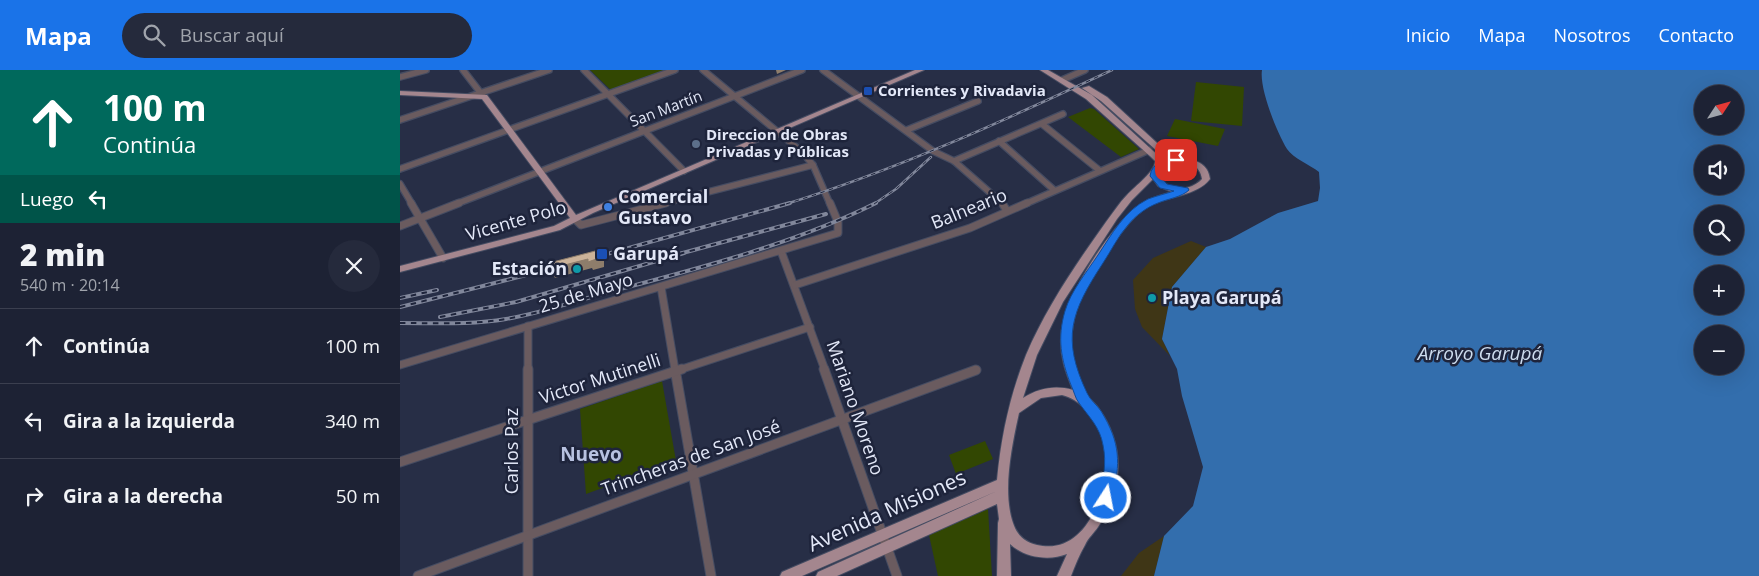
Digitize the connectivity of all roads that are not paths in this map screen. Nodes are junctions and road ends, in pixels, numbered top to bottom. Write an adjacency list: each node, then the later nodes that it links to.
1 (426, 70): 13 (street)
2 (463, 70): 17 (street)
3 (550, 70): 17 (street)
4 (584, 70): 16 (street)
5 (676, 70): 16 (street)
6 (703, 70): 19 (street)
7 (802, 70): 19 (street, San Martín)
8 (823, 70): 20 (street)
9 (921, 70): 20 (main road)
10 (1043, 70): 14 (main road)
11 (1055, 70): 14 (main road)
12 (1085, 70): 14 (street)
13 (400, 78)
14 (1064, 79): 30 (main road); 31 (main road)
15 (400, 92): 18 (main road)
16 (608, 94): 25 (street); 27 (street)
17 (482, 95): 18 (main road); 25 (main road)
18 (470, 96): 23 (street)
19 (734, 96): 27 (street, San Martín); 28 (street)
20 (860, 96): 26 (street); 28 (main road)
21 (978, 101): 26 (street)
22 (1063, 114): 24 (street)
23 (400, 120)
24 (1042, 124): 29 (street); 36 (street)
25 (508, 130): 35 (street); 38 (main road)
26 (907, 130): 32 (street)
27 (644, 131): 37 (street); 38 (street, San Martín)
28 (778, 131): 33 (street); 37 (main road)
29 (999, 141): 32 (street); 40 (street)
30 (1149, 150): 34 (main road); 36 (street, Balneario)
31 (1176, 160): 34 (main road); 41 (main road)
32 (954, 161): 42 (street)
33 (813, 165): 44 (street, Vicente Polo); 46 (street, 25 de Mayo)
34 (1157, 167): 41 (main road); 57 (main road)
35 (400, 169)
36 (1099, 170): 40 (street, Balneario)
37 (684, 171): 44 (main road)
38 (539, 172): 43 (street, San Martín); 44 (main road)
39 (400, 184): 43 (street)
40 (1054, 190): 42 (street, Balneario)
41 (1184, 190): 56 (main road)
42 (1007, 211): 49 (street, Balneario)
43 (420, 218): 45 (street, San Martín); 47 (street)
44 (575, 219): 47 (main road, Vicente Polo)
45 (400, 226)
46 (781, 251): 49 (street, Mariano Moreno); 50 (street, 25 de Mayo)
47 (444, 258): 48 (main road, Vicente Polo)
48 (400, 269)
49 (796, 285): 52 (street, Mariano Moreno)
50 (661, 286): 51 (street, 25 de Mayo); 55 (street)
51 (528, 326): 53 (street, 25 de Mayo); 59 (street, Carlos Paz)
52 (810, 327): 55 (street, Victor Mutinelli); 58 (street, Mariano Moreno)
53 (400, 366)
54 (976, 370): 58 (street, Trincheras de San José)
55 (674, 372): 59 (street, Victor Mutinelli); 61 (street)
56 (1083, 399): 57 (main road); 66 (main road)
57 (1013, 412): 62 (main road)
58 (842, 419): 61 (street, Trincheras de San José); 65 (street, Mariano Moreno)
59 (527, 420): 60 (street, Victor Mutinelli); 64 (street, Carlos Paz)
60 (400, 462)
61 (693, 474): 64 (street, Trincheras de San José); 70 (street)
62 (1003, 489): 63 (main road); 65 (main road, Avenida Misiones); 67 (main road, Avenida Misiones)
63 (1004, 519): 66 (main road); 74 (main road)
64 (528, 535): 68 (street, Trincheras de San José); 69 (street, Carlos Paz)
65 (883, 535): 67 (street, Mariano Moreno); 71 (main road, Avenida Misiones)
66 (1080, 541): 75 (main road)
67 (888, 548): 72 (main road, Avenida Misiones); 73 (street, Mariano Moreno)
68 (418, 576)
69 (528, 576)
70 (710, 576)
71 (787, 576)
72 (823, 576)
73 (897, 576)
74 (1004, 576)
75 (1064, 576)

